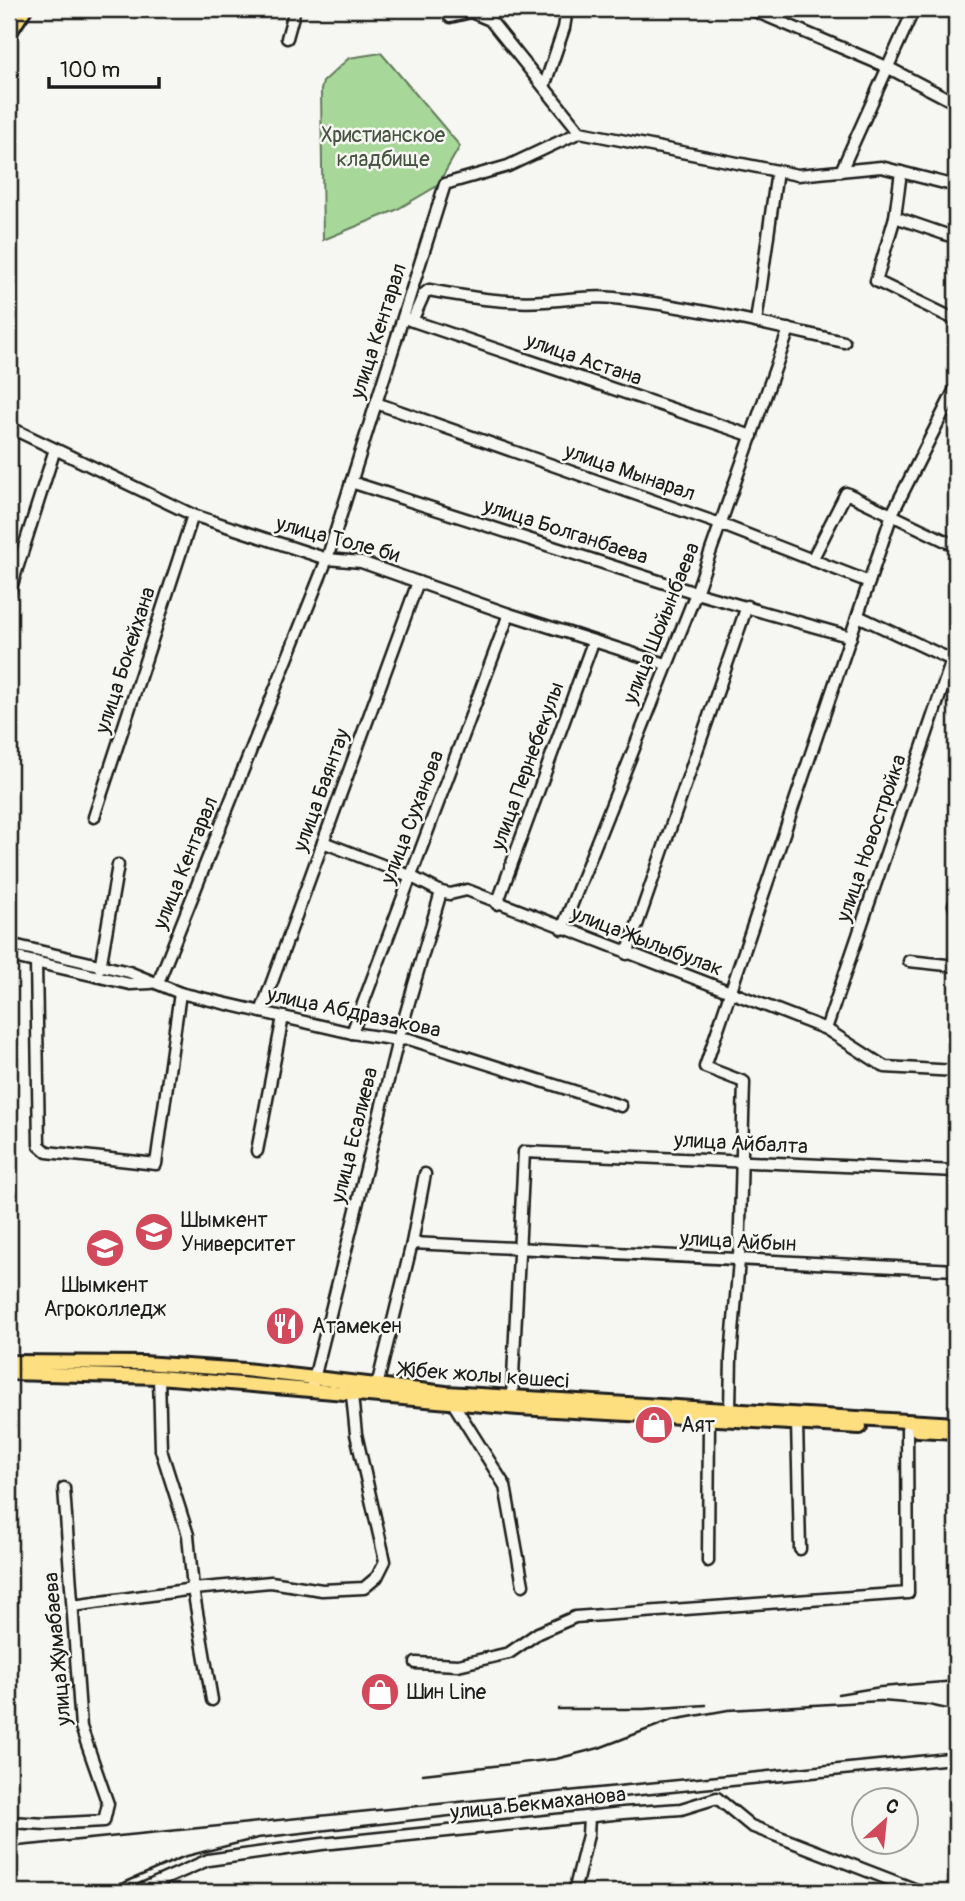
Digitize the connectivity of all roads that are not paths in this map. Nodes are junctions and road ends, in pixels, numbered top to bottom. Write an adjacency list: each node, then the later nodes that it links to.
1 (25, 9): 7 (main road)
2 (295, 9): 8 (street)
3 (453, 9): 10 (street)
4 (567, 9): 10 (street)
5 (750, 9): 9 (street)
6 (914, 9): 9 (street)
7 (9, 34)
8 (287, 38)
9 (887, 68): 11 (street); 14 (street)
10 (544, 87): 12 (street)
11 (956, 103)
12 (580, 132): 13 (street); 19 (street, улица Кентарал)
13 (778, 171): 14 (street); 21 (street)
14 (841, 171): 15 (street)
15 (901, 172): 16 (street); 17 (street)
16 (956, 186)
17 (895, 217): 18 (street); 20 (street)
18 (956, 238)
19 (408, 319): 21 (street); 25 (street, улица Кентарал); 27 (street, улица Астана)
20 (956, 320)
21 (756, 322): 22 (street)
22 (789, 329): 23 (street); 27 (street, улица Шойынбаева)
23 (844, 342)
24 (956, 387): 30 (street)
25 (376, 403): 29 (street, улица Кентарал); 32 (street, улица Мынарал)
26 (9, 427): 28 (street, улица Толе би)
27 (752, 436): 32 (street, улица Шойынбаева)
28 (55, 449): 31 (street, улица Толе би); 38 (street)
29 (351, 482): 34 (street, улица Кентарал); 39 (street, улица Болганбаева)
30 (892, 514): 33 (street); 35 (street); 37 (street)
31 (192, 515): 34 (street, улица Толе би); 47 (street, улица Бокейхана)
32 (720, 524): 35 (street, улица Мынарал); 39 (street, улица Шойынбаева)
33 (956, 547)
34 (327, 559): 36 (street, улица Толе би); 64 (street, улица Кентарал)
35 (812, 560): 37 (street, улица Мынарал)
36 (418, 582): 41 (street, улица Толе би); 48 (street, улица Баянтау)
37 (869, 582): 42 (street)
38 (9, 593)
39 (696, 593): 40 (street, улица Болганбаева); 46 (street, улица Шойынбаева)
40 (747, 606): 43 (street, улица Болганбаева); 57 (street)
41 (509, 614): 44 (street, улица Толе би); 50 (street, улица Суханова)
42 (858, 616): 43 (street); 45 (street)
43 (851, 637): 66 (street)
44 (593, 642): 46 (street, улица Толе би); 53 (street, улица Пернебекулы)
45 (954, 661): 69 (street, улица Новостройка)
46 (666, 664): 55 (street, улица Шойынбаева)
47 (94, 817)
48 (323, 842): 50 (street, улица Жылыбулак); 67 (street, улица Баянтау)
49 (118, 865): 61 (street)
50 (410, 876): 51 (street, улица Жылыбулак); 70 (street, улица Суханова)
51 (441, 892): 53 (street, улица Жылыбулак); 71 (street, улица Есалиева)
52 (956, 900): 54 (street)
53 (497, 904): 55 (street, улица Жылыбулак)
54 (956, 911)
55 (562, 929): 57 (street, улица Жылыбулак)
56 (9, 944): 61 (street, улица Абдразакова)
57 (627, 954): 66 (street, улица Жылыбулак)
58 (9, 956): 60 (street, улица Абдразакова)
59 (909, 961): 62 (street)
60 (37, 962): 63 (street, улица Абдразакова); 65 (street)
61 (100, 964): 63 (street); 64 (street, улица Абдразакова)
62 (956, 967)
63 (98, 977): 64 (street, улица Абдразакова)
64 (158, 983): 65 (street, улица Абдразакова)
65 (180, 993): 67 (street, улица Абдразакова)
66 (731, 993): 69 (street, улица Жылыбулак); 75 (street)
67 (261, 1012): 68 (street, улица Абдразакова)
68 (282, 1017): 70 (street, улица Абдразакова); 74 (street)
69 (826, 1029): 72 (street, улица Жылыбулак)
70 (352, 1033): 71 (street, улица Абдразакова)
71 (398, 1040): 73 (street, улица Абдразакова); 85 (street, улица Есалиева)
72 (956, 1071)
73 (621, 1106)
74 (257, 1152)
75 (742, 1163): 76 (street, улица Айбалта); 79 (street, улица Айбалта); 80 (street)
76 (956, 1171)
77 (425, 1174): 78 (street)
78 (412, 1243): 79 (street, улица Айбын); 86 (street)
79 (519, 1248): 80 (street, улица Айбын); 88 (street)
80 (739, 1260): 81 (street, улица Айбын); 90 (street)
81 (956, 1270)
82 (9, 1362): 85 (main road, Жібек жолы көшесі)
83 (9, 1373): 84 (main road, Жібек жолы көшесі)
84 (159, 1377): 85 (main road, Жібек жолы көшесі); 100 (street)
85 (312, 1384): 86 (main road, Жібек жолы көшесі); 87 (main road, Жібек жолы көшесі)
86 (377, 1385): 88 (main road, Жібек жолы көшесі)
87 (352, 1395): 89 (main road, Жібек жолы көшесі); 100 (street)
88 (512, 1397): 90 (main road, Жібек жолы көшесі)
89 (453, 1403): 91 (main road, Жібек жолы көшесі); 99 (street)
90 (730, 1410): 93 (main road, Жібек жолы көшесі)
91 (709, 1419): 92 (main road, Жібек жолы көшесі); 98 (street)
92 (797, 1423): 94 (main road, Жібек жолы көшесі); 97 (street)
93 (956, 1424)
94 (907, 1429): 95 (main road, Жібек жолы көшесі); 102 (street)
95 (956, 1432)
96 (65, 1488): 101 (street, улица Жумабаева)
97 (800, 1549)
98 (708, 1561)
99 (523, 1585)
100 (193, 1589): 101 (street); 103 (street)
101 (73, 1606): 105 (street, улица Жумабаева)
102 (416, 1663)
103 (212, 1700)
104 (589, 1817): 106 (street, улица Бекмаханова); 107 (street); 108 (street, улица Бекмаханова)
105 (9, 1822)
106 (142, 1889)
107 (574, 1892)
108 (919, 1892)

